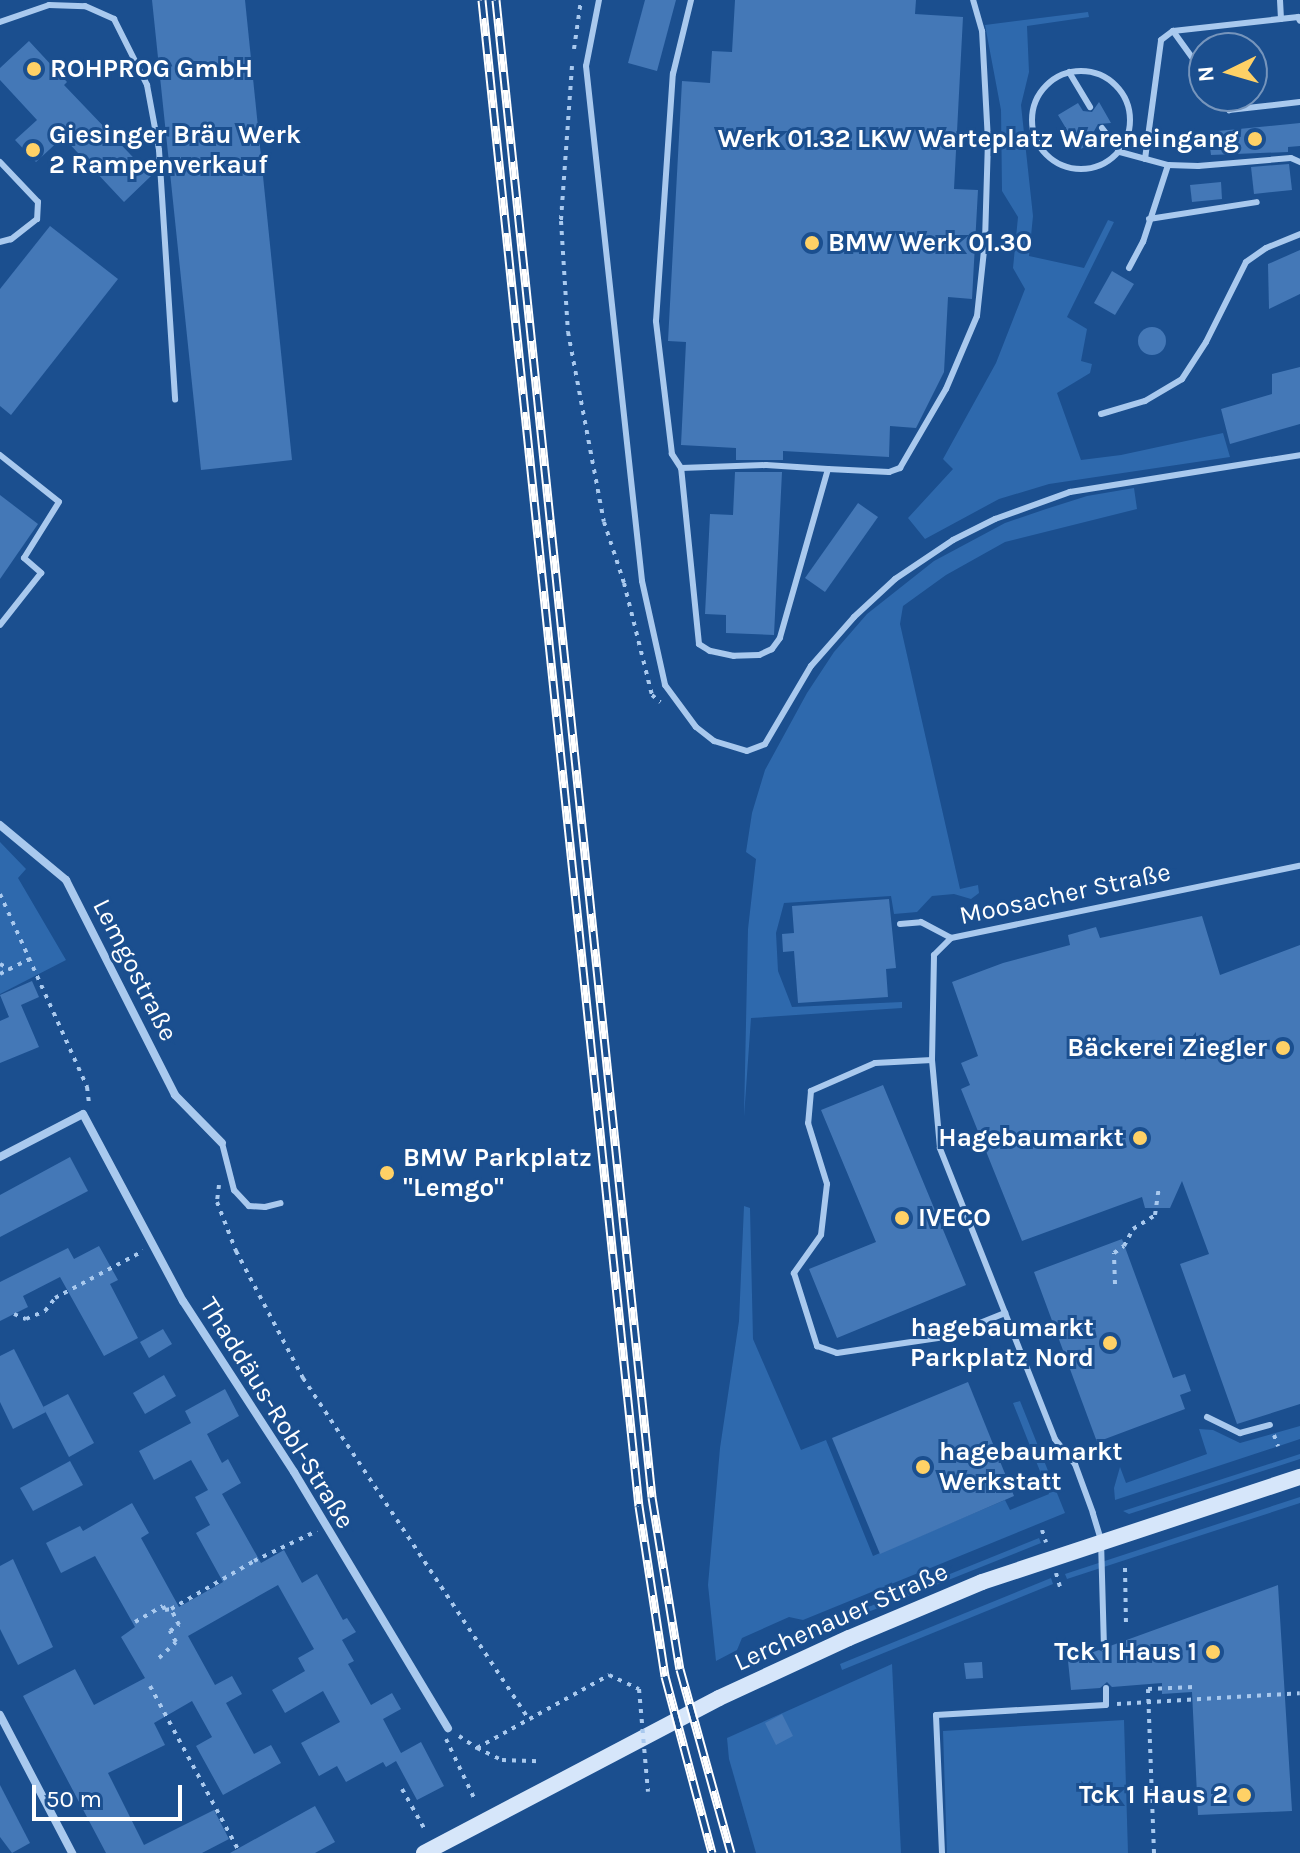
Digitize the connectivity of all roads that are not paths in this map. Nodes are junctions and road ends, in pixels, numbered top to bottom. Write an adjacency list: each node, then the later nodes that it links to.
1 (599, 0): 28 (lane)
2 (691, 0): 29 (lane)
3 (973, 0): 30 (lane)
4 (1280, 0): 5 (lane)
5 (1281, 19): 6 (lane); 8 (lane)
6 (1300, 21)
7 (0, 22): 25 (lane)
8 (1173, 31): 9 (lane); 16 (lane)
9 (1188, 52)
10 (1069, 72): 13 (lane); 15 (lane); 15 (lane)
11 (1300, 102): 12 (lane)
12 (1268, 106)
13 (1090, 107)
14 (1102, 128): 15 (lane)
15 (1120, 152): 16 (lane)
16 (1145, 159): 19 (lane)
17 (0, 162): 23 (lane)
18 (1300, 162): 19 (lane)
19 (1168, 165): 21 (lane)
20 (1257, 202): 21 (lane)
21 (1149, 219): 24 (lane)
22 (1300, 234): 26 (lane)
23 (0, 242)
24 (1129, 268)
25 (175, 399)
26 (1101, 414)
27 (0, 455): 31 (lane)
28 (1300, 455)
29 (681, 468): 30 (lane); 30 (lane)
30 (828, 469)
31 (0, 625)
32 (0, 825): 37 (street, Lemgostraße)
33 (1300, 866): 35 (lane, Moosacher Straße)
34 (900, 924): 35 (lane)
35 (951, 938): 36 (lane, Moosacher Straße)
36 (932, 1060): 40 (lane, Moosacher Straße); 40 (lane)
37 (222, 1143): 39 (lane)
38 (0, 1157): 48 (street, Thaddäus-Robl-Straße)
39 (281, 1203)
40 (1005, 1313): 44 (lane, Moosacher Straße)
41 (1207, 1417): 42 (lane)
42 (1270, 1425)
43 (1300, 1477): 44 (main road, Lerchenauer Straße)
44 (1101, 1540): 45 (lane, Moosacher Straße); 50 (main road, Lerchenauer Straße)
45 (1104, 1648)
46 (1106, 1688): 51 (lane)
47 (0, 1715): 49 (street)
48 (448, 1728)
49 (72, 1853)
50 (424, 1853)
51 (942, 1853)

